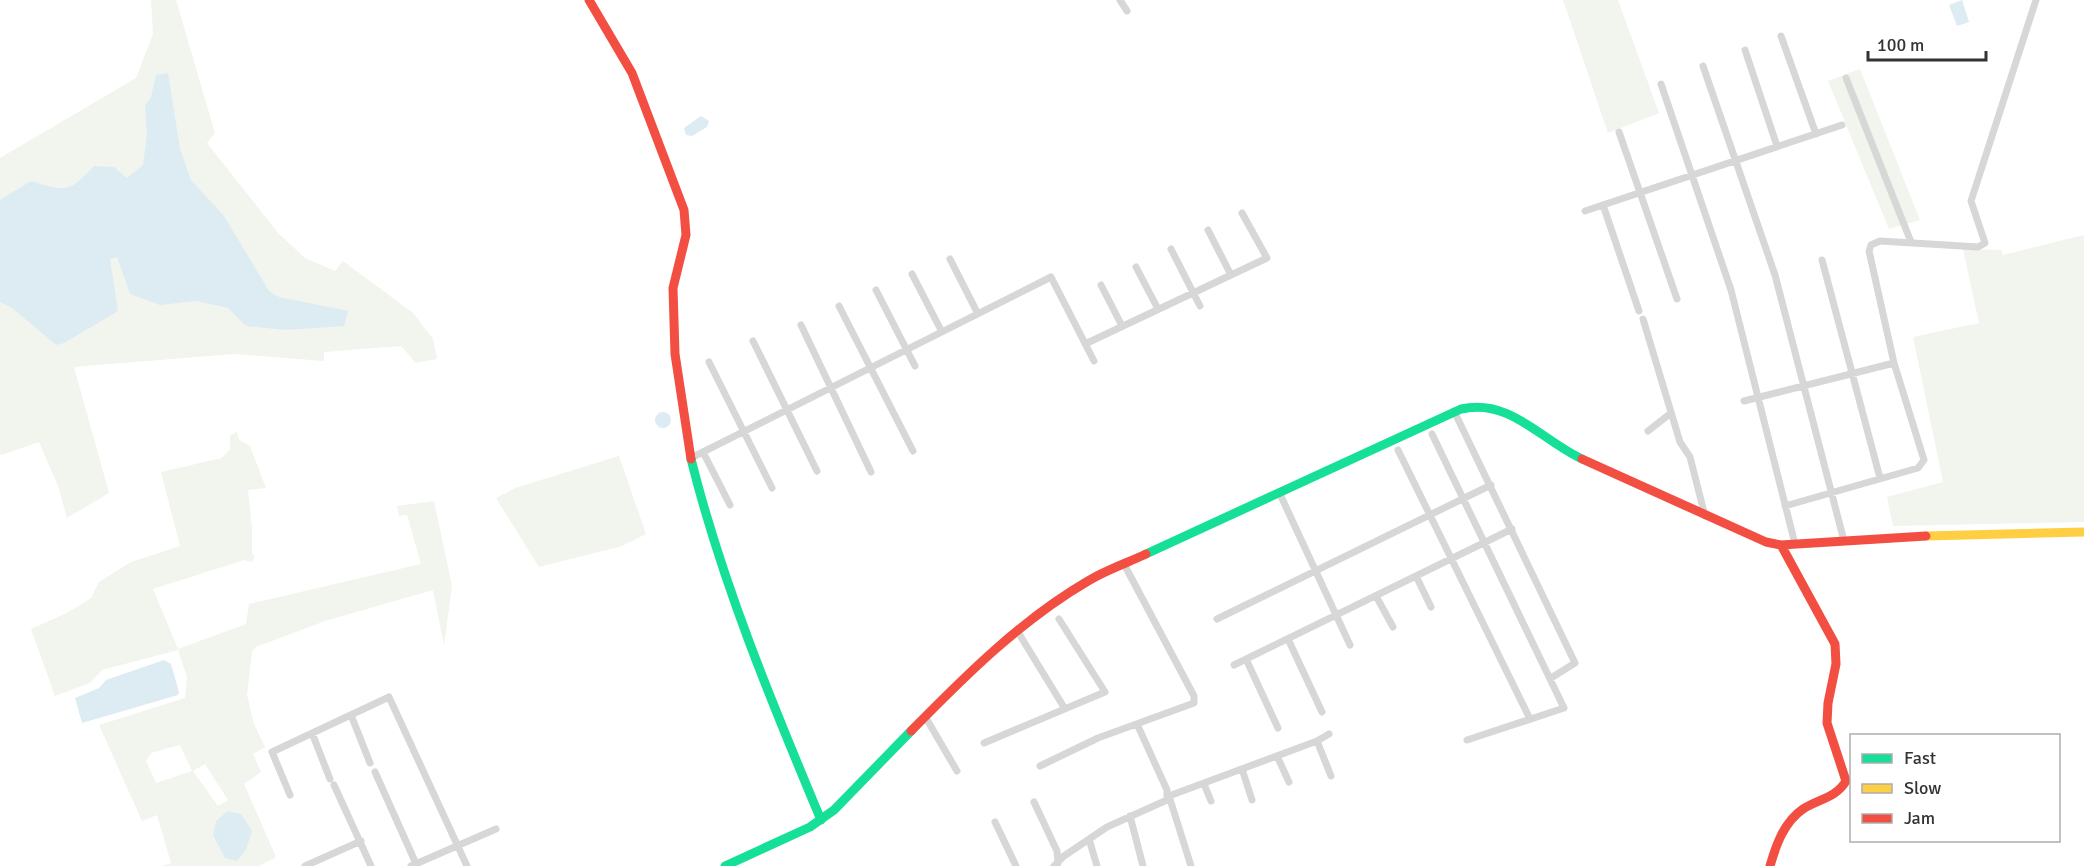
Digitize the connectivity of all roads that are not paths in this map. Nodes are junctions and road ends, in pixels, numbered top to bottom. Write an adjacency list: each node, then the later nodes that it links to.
1 (589, 0): 61 (street)
2 (1120, 0): 4 (street)
3 (2036, 0): 21 (street)
4 (1127, 11)
5 (1781, 36): 12 (street)
6 (1745, 50): 13 (street)
7 (1703, 66): 14 (street)
8 (1846, 78): 21 (street)
9 (1661, 84): 15 (street)
10 (1842, 125): 12 (street)
11 (1620, 132): 16 (street)
12 (1816, 134): 13 (street)
13 (1777, 147): 14 (street)
14 (1735, 161): 15 (street); 48 (street)
15 (1692, 175): 16 (street); 50 (street)
16 (1640, 192): 17 (street); 31 (street)
17 (1603, 205): 18 (street); 54 (street)
18 (1585, 211)
19 (1242, 213): 27 (street)
20 (1208, 230): 27 (street)
21 (1911, 242): 44 (street)
22 (1171, 249): 30 (street)
23 (950, 260): 35 (street)
24 (1822, 260): 47 (street)
25 (1136, 267): 34 (street)
26 (912, 274): 38 (street)
27 (1231, 275): 30 (street)
28 (1101, 285): 37 (street)
29 (876, 290): 41 (street)
30 (1194, 292): 33 (street); 34 (street)
31 (1677, 299)
32 (838, 306): 46 (street)
33 (1200, 306)
34 (1158, 309): 37 (street)
35 (978, 314): 38 (street); 40 (street)
36 (801, 325): 49 (street)
37 (1122, 326): 40 (street)
38 (942, 332): 41 (street)
39 (753, 341): 52 (street)
40 (1085, 344): 42 (street)
41 (907, 350): 45 (street); 46 (street)
42 (1094, 361)
43 (709, 362): 55 (street)
44 (1894, 363): 47 (street); 64 (street)
45 (915, 366)
46 (870, 368): 49 (street); 59 (street)
47 (1850, 374): 48 (street); 64 (street)
48 (1803, 386): 50 (street); 68 (street)
49 (831, 388): 52 (street); 63 (street)
50 (1758, 397): 51 (street); 71 (street)
51 (1744, 401)
52 (787, 410): 55 (street); 62 (street)
53 (1454, 411): 65 (street); 67 (street); 73 (street)
54 (1671, 413): 56 (street); 73 (street)
55 (745, 431): 60 (street); 66 (street)
56 (1648, 431)
57 (1432, 434): 69 (street)
58 (1398, 450): 72 (street)
59 (913, 451)
60 (703, 452): 61 (street); 70 (street)
61 (691, 458): 123 (street)
62 (817, 471)
63 (871, 472)
64 (1880, 478): 68 (street)
65 (1491, 485): 69 (street); 74 (street)
66 (772, 488)
67 (1279, 492): 81 (street); 82 (street)
68 (1832, 492): 71 (street); 76 (street)
69 (1464, 499): 72 (street); 77 (street)
70 (730, 505)
71 (1785, 506): 78 (street)
72 (1430, 515): 80 (street); 82 (street)
73 (1705, 516): 79 (street)
74 (1512, 529): 77 (street); 95 (street)
75 (2084, 532): 76 (street)
76 (1844, 541): 78 (street)
77 (1485, 543): 80 (street); 95 (street)
78 (1796, 543): 79 (street)
79 (1781, 545): 139 (street)
80 (1452, 559): 83 (street); 100 (street)
81 (1124, 564): 90 (street); 101 (street)
82 (1315, 571): 86 (street); 88 (street)
83 (1416, 576): 84 (street); 85 (street)
84 (1376, 596): 86 (street); 89 (street)
85 (1431, 607)
86 (1336, 615): 91 (street); 92 (street)
87 (1059, 619): 96 (street)
88 (1217, 619)
89 (1393, 627)
90 (1018, 632): 96 (street); 99 (street)
91 (1288, 639): 93 (street); 97 (street)
92 (1350, 645)
93 (1246, 659): 94 (street); 102 (street)
94 (1234, 665)
95 (1551, 678): 100 (street)
96 (1065, 709): 107 (street)
97 (1322, 712)
98 (351, 715): 103 (street); 109 (street); 128 (street)
99 (926, 718): 112 (street); 123 (street)
100 (1530, 719): 105 (street)
101 (1137, 724): 110 (street); 118 (street)
102 (1278, 728)
103 (312, 734): 117 (street); 127 (street)
104 (1329, 734): 106 (street)
105 (1467, 740)
106 (1317, 741): 108 (street); 114 (street)
107 (984, 743)
108 (1277, 756): 111 (street); 115 (street)
109 (370, 763)
110 (1040, 766)
111 (1242, 769): 116 (street); 119 (street)
112 (957, 771)
113 (375, 772): 129 (street)
114 (1331, 776)
115 (1289, 782)
116 (1204, 784): 118 (street); 120 (street)
117 (290, 795)
118 (1169, 796): 122 (street); 138 (street)
119 (1252, 800)
120 (1211, 801)
121 (1034, 802): 130 (street)
122 (1130, 816): 126 (street); 137 (street)
123 (821, 820): 134 (street)
124 (995, 822): 135 (street)
125 (496, 829): 128 (street)
126 (1089, 839): 130 (street); 136 (street)
127 (361, 841): 131 (street); 132 (street)
128 (459, 845): 129 (street); 133 (street)
129 (415, 865)
130 (1057, 865)
131 (305, 866)
132 (371, 866)
133 (467, 866)
134 (725, 866)
135 (1016, 866)
136 (1097, 866)
137 (1143, 866)
138 (1191, 866)
139 (1770, 866)

